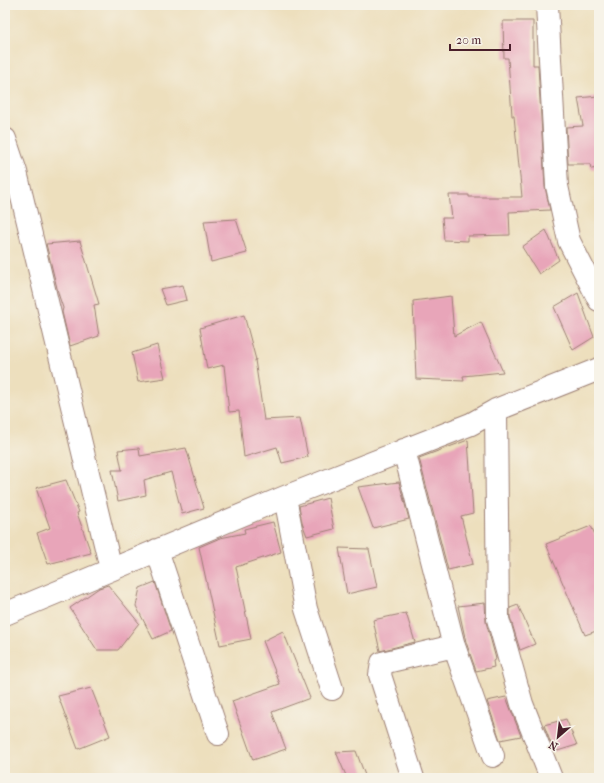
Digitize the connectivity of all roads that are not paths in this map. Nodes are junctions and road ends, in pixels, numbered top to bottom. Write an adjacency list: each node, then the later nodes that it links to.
1 (547, 5): 3 (street)
2 (5, 139): 9 (street)
3 (599, 300)
4 (597, 374): 5 (street)
5 (496, 410): 6 (street); 16 (street)
6 (404, 450): 7 (street); 11 (street)
7 (285, 497): 8 (street); 12 (street)
8 (157, 550): 9 (street); 13 (street)
9 (111, 569): 10 (street)
10 (5, 614)
11 (454, 646): 14 (street); 15 (street)
12 (332, 689)
13 (218, 734)
14 (493, 756)
15 (413, 778)
16 (551, 778)

